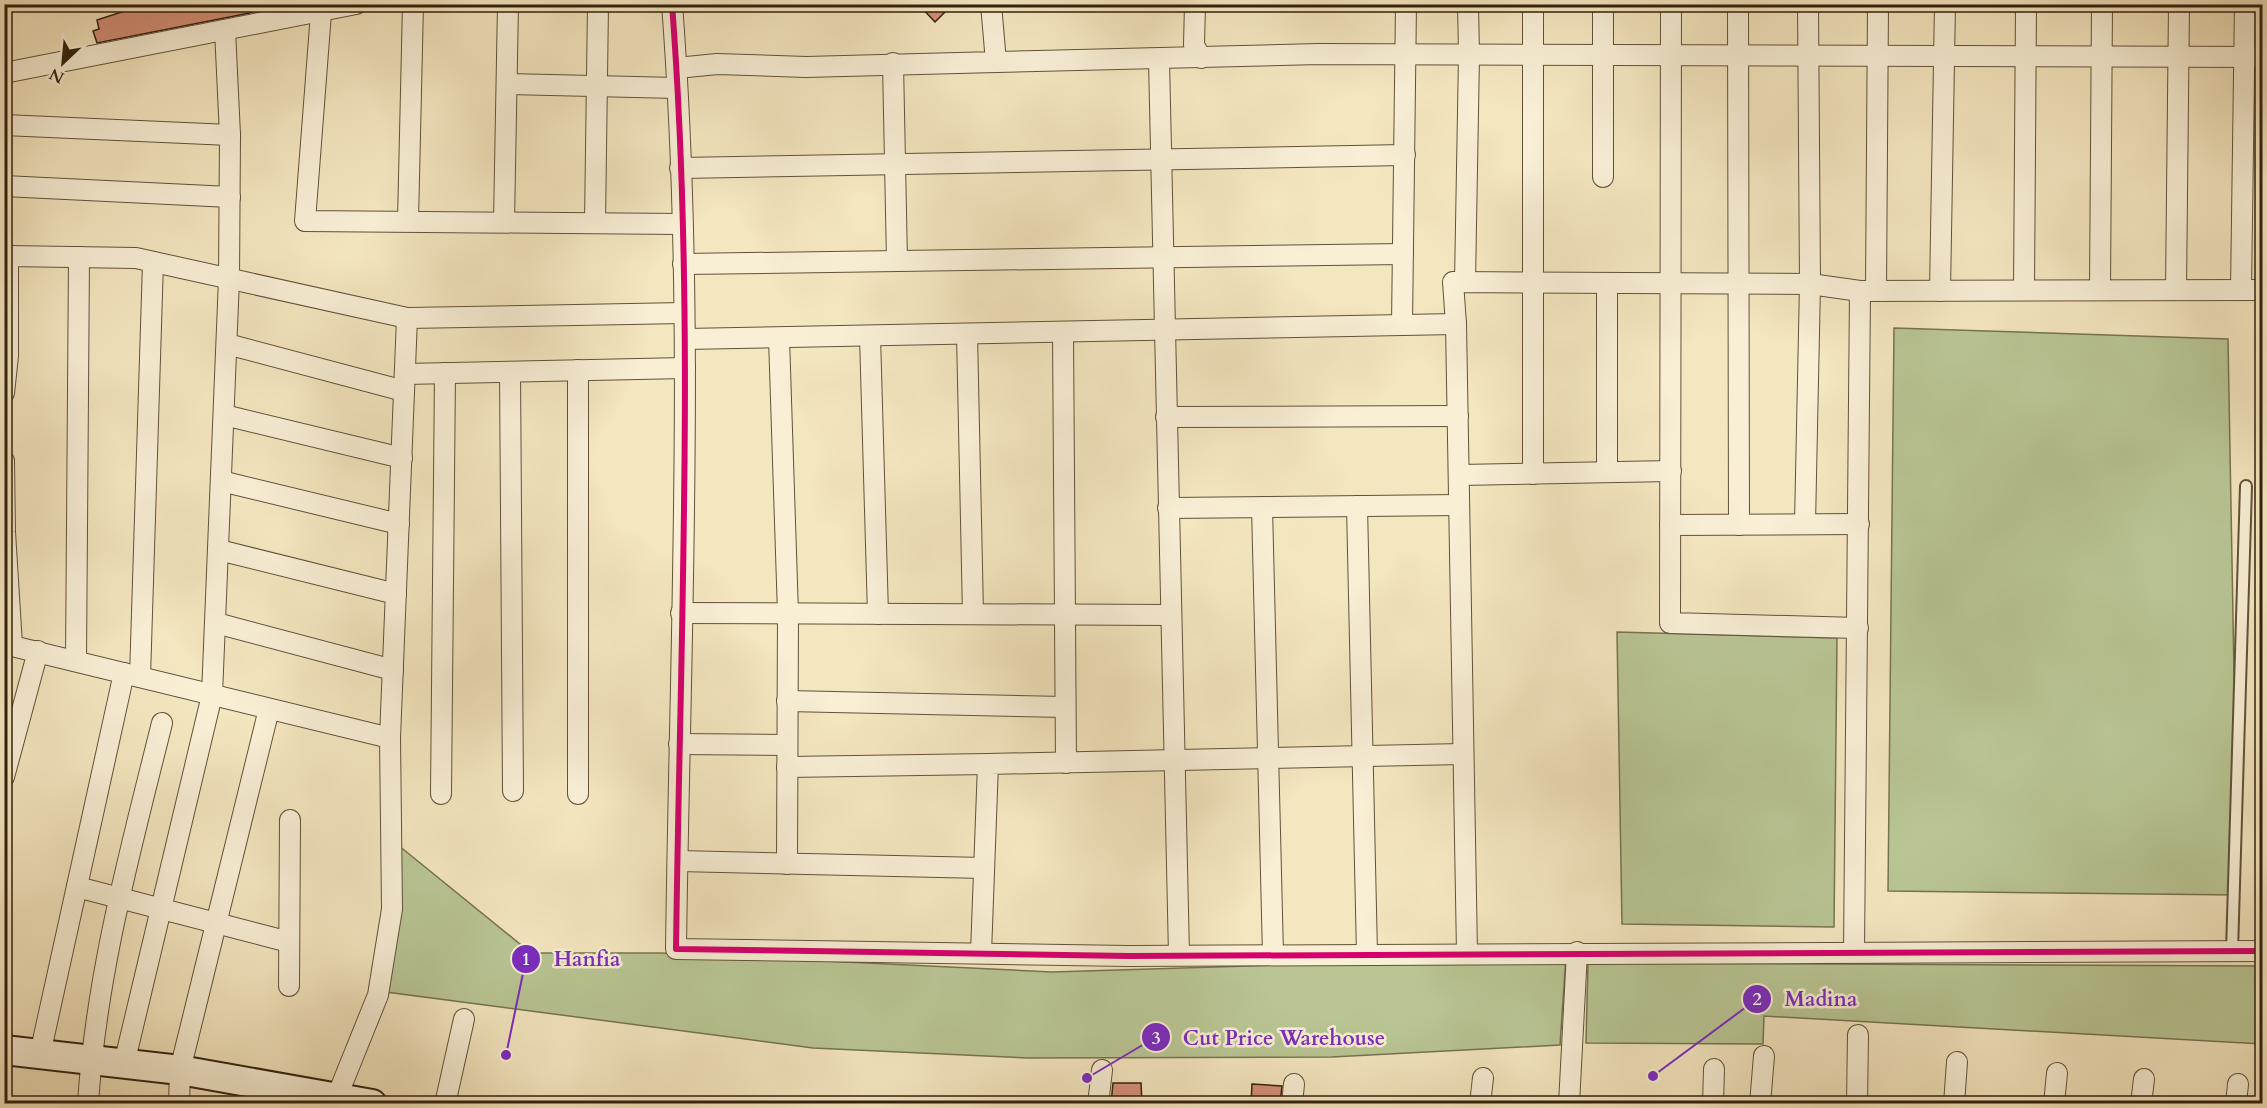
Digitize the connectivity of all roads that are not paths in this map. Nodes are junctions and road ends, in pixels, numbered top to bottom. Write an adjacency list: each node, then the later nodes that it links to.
1 (356, 4): 21 (street)
2 (413, 4): 54 (street)
3 (508, 4): 42 (street)
4 (598, 4): 43 (street)
5 (672, 4): 40 (street)
6 (991, 4): 38 (street)
7 (1195, 4): 36 (street)
8 (1406, 4): 23 (street)
9 (1468, 4): 24 (street)
10 (1533, 4): 25 (street)
11 (1603, 4): 26 (street)
12 (1671, 4): 27 (street)
13 (1738, 4): 28 (street)
14 (1808, 4): 29 (street)
15 (1878, 4): 30 (street)
16 (1945, 4): 31 (street)
17 (2026, 4): 32 (street)
18 (2102, 4): 33 (street)
19 (2179, 4): 34 (street)
20 (2245, 4): 35 (street)
21 (321, 12): 22 (street); 54 (street)
22 (225, 30): 41 (street); 46 (street)
23 (1407, 54): 24 (street); 36 (street); 47 (street)
24 (1469, 55): 25 (street); 65 (street)
25 (1533, 55): 26 (street); 66 (street)
26 (1603, 55): 27 (street); 51 (street)
27 (1671, 55): 28 (street); 68 (street)
28 (1738, 56): 29 (street); 69 (street)
29 (1809, 56): 30 (street); 70 (street)
30 (1878, 56): 31 (street); 76 (street)
31 (1944, 56): 32 (street); 77 (street)
32 (2026, 57): 33 (street); 71 (street)
33 (2102, 57): 34 (street); 72 (street)
34 (2179, 57): 35 (street); 73 (street)
35 (2253, 57): 74 (street)
36 (1201, 58): 37 (street)
37 (1159, 60): 38 (street); 48 (street)
38 (996, 62): 39 (street)
39 (893, 63): 40 (street); 49 (street)
40 (677, 68): 44 (street)
41 (4, 73)
42 (507, 84): 43 (street); 55 (street)
43 (597, 84): 44 (street); 56 (street)
44 (677, 88): 50 (street)
45 (4, 125): 46 (street)
46 (230, 135): 53 (street)
47 (1405, 155): 48 (street); 58 (street)
48 (1161, 159): 49 (street); 60 (street)
49 (895, 164): 50 (street); 61 (street)
50 (680, 168): 57 (street)
51 (1603, 177)
52 (4, 186): 53 (street)
53 (230, 197): 64 (street)
54 (408, 221): 55 (street)
55 (504, 222): 56 (street)
56 (595, 223): 57 (street)
57 (681, 224): 63 (street)
58 (1403, 255): 60 (street); 81 (street)
59 (79, 257): 62 (street); 94 (street); 127 (street)
60 (1163, 257): 61 (street); 82 (street)
61 (897, 261): 63 (street)
62 (153, 262): 64 (street); 129 (street)
63 (683, 264): 78 (street)
64 (229, 279): 79 (street); 88 (street)
65 (1465, 282): 66 (street); 80 (street)
66 (1534, 282): 67 (street); 102 (street)
67 (1607, 283): 68 (street); 101 (street)
68 (1671, 283): 69 (street); 100 (street)
69 (1739, 284): 70 (street); 114 (street)
70 (1810, 284): 76 (street); 111 (street)
71 (2024, 290): 72 (street); 77 (street)
72 (2100, 290): 73 (street)
73 (2176, 290): 74 (street)
74 (2241, 290): 75 (street)
75 (2262, 290)
76 (1868, 291): 77 (street); 112 (street)
77 (1940, 291)
78 (684, 313): 79 (street); 87 (street)
79 (407, 318): 93 (street)
80 (1456, 324): 81 (street); 96 (street)
81 (1402, 326): 82 (street)
82 (1164, 330): 83 (street); 97 (street)
83 (1064, 332): 84 (street); 121 (street)
84 (967, 334): 85 (street); 120 (street)
85 (870, 336): 86 (street); 119 (street)
86 (779, 338): 87 (street); 118 (street)
87 (685, 339): 89 (street)
88 (227, 344): 93 (street); 95 (street)
89 (685, 368): 90 (street); 117 (street)
90 (578, 370): 91 (street); 148 (street)
91 (510, 372): 92 (street); 146 (street)
92 (445, 373): 93 (street); 147 (street)
93 (404, 382): 98 (street)
94 (4, 393)
95 (224, 415): 98 (street); 104 (street)
96 (1458, 416): 97 (street); 103 (street)
97 (1166, 417): 109 (street)
98 (402, 458): 110 (street)
99 (4, 461): 125 (street)
100 (1671, 471): 101 (street); 113 (street)
101 (1607, 472): 102 (street)
102 (1533, 474): 103 (street)
103 (1459, 475): 106 (street)
104 (221, 481): 110 (street); 115 (street)
105 (2246, 486): 159 (lane)
106 (1459, 505): 107 (street); 138 (street)
107 (1357, 506): 108 (street); 139 (street)
108 (1262, 507): 109 (street); 140 (street)
109 (1168, 508): 122 (street)
110 (399, 524): 116 (street)
111 (1805, 524): 112 (street); 114 (street)
112 (1859, 524): 124 (street)
113 (1670, 525): 114 (street); 124 (street)
114 (1739, 525)
115 (219, 549): 116 (street); 123 (street)
116 (396, 594): 128 (street)
117 (681, 614): 118 (street); 136 (street)
118 (788, 614): 119 (street); 131 (street)
119 (878, 614): 120 (street)
120 (973, 614): 121 (street)
121 (1065, 614): 122 (street); 132 (street)
122 (1171, 615): 141 (street)
123 (216, 623): 128 (street); 130 (street)
124 (1858, 628): 158 (street)
125 (8, 645): 126 (street)
126 (38, 651): 127 (street); 145 (street)
127 (76, 661): 129 (street)
128 (393, 670): 135 (street)
129 (132, 675): 130 (street); 153 (street)
130 (212, 695): 133 (street); 155 (street)
131 (787, 701): 132 (street); 137 (street)
132 (1065, 707): 142 (street)
133 (269, 709): 135 (street); 156 (street)
134 (162, 723): 154 (street)
135 (390, 738): 183 (street)
136 (679, 744): 137 (street); 150 (street)
137 (787, 745): 144 (street)
138 (1463, 754): 139 (street); 163 (street)
139 (1362, 755): 140 (street); 164 (street)
140 (1269, 759): 141 (street); 166 (street)
141 (1174, 760): 142 (street); 165 (street)
142 (1066, 763): 143 (street)
143 (988, 764): 144 (street); 152 (street)
144 (787, 767): 151 (street)
145 (4, 777)
146 (513, 791)
147 (441, 794)
148 (578, 794)
149 (290, 820): 157 (street)
150 (678, 861): 151 (street); 162 (street)
151 (787, 864): 152 (street)
152 (984, 868): 162 (street)
153 (77, 887): 154 (street); 171 (street)
154 (119, 898): 155 (street); 173 (street)
155 (162, 909): 156 (street); 175 (street)
156 (216, 923): 157 (street); 176 (street)
157 (289, 942): 167 (street)
158 (1854, 951): 159 (street); 161 (street)
159 (2232, 951): 160 (street)
160 (2262, 951)
161 (1577, 952): 163 (street); 191 (street)
162 (981, 953): 165 (street)
163 (1467, 953): 164 (street)
164 (1367, 954): 166 (street)
165 (1179, 955): 166 (street)
166 (1273, 955)
167 (289, 986)
168 (464, 1019): 187 (street)
169 (1858, 1035): 194 (street)
170 (4, 1050): 171 (main road)
171 (40, 1054): 173 (main road)
172 (1764, 1056): 193 (street)
173 (91, 1060): 175 (main road); 184 (street)
174 (1957, 1062): 195 (street)
175 (124, 1064): 176 (main road)
176 (180, 1070): 183 (main road); 185 (street)
177 (1102, 1070): 188 (street)
178 (1714, 1070): 192 (street)
179 (2057, 1073): 196 (street)
180 (1483, 1078): 190 (street)
181 (2144, 1079): 197 (street)
182 (1294, 1084): 189 (street)
183 (336, 1099): 186 (main road)
184 (88, 1104)
185 (179, 1104)
186 (372, 1104)
187 (445, 1104)
188 (1098, 1104)
189 (1292, 1104)
190 (1480, 1104)
191 (1569, 1104)
192 (1713, 1104)
193 (1760, 1104)
194 (1857, 1104)
195 (1954, 1104)
196 (2054, 1104)
197 (2141, 1104)

